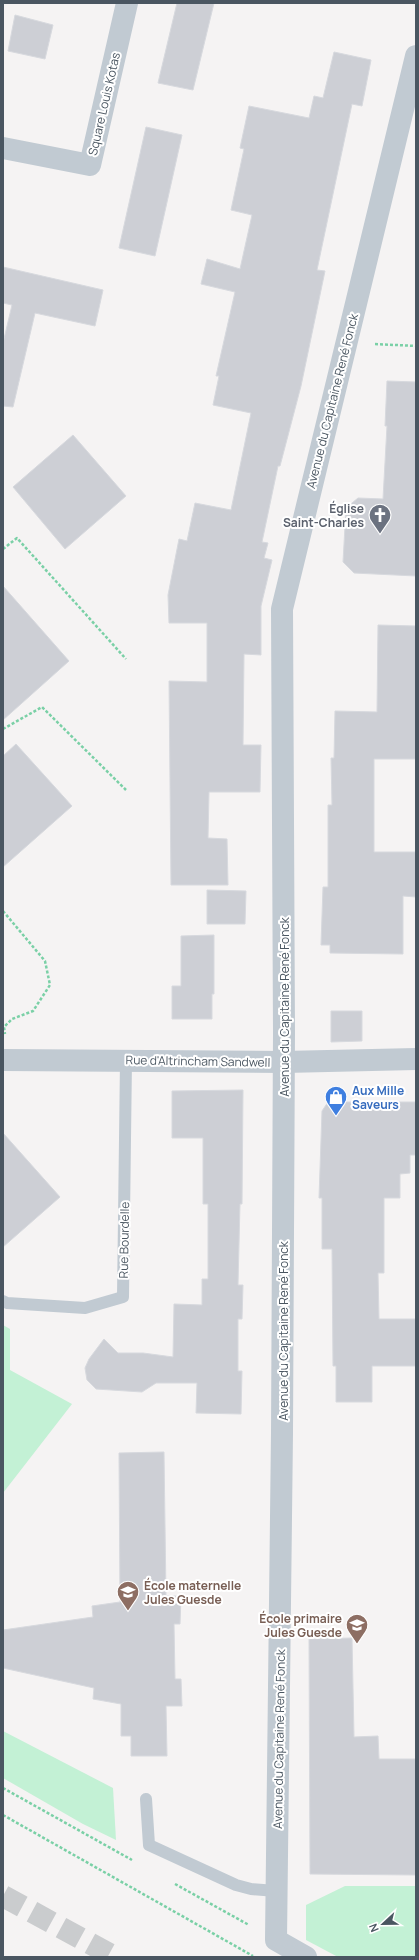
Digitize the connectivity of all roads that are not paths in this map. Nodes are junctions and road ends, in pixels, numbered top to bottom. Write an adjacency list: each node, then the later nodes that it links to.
1 (127, 3): 3 (street, Square Louis Kotas)
2 (416, 56): 7 (street, Avenue du Capitaine René Fonck)
3 (3, 148)
4 (416, 1059): 7 (street, Rue d'Altrincham Sandwell)
5 (5, 1060): 6 (street, Rue d'Altrincham Sandwell)
6 (126, 1060): 7 (street, Rue d'Altrincham Sandwell); 8 (lane, Rue Bourdelle)
7 (284, 1062): 10 (street, Avenue du Capitaine René Fonck)
8 (3, 1301)
9 (146, 1799): 10 (lane)
10 (276, 1891): 11 (street, Avenue du Capitaine René Fonck)
11 (306, 1957)

